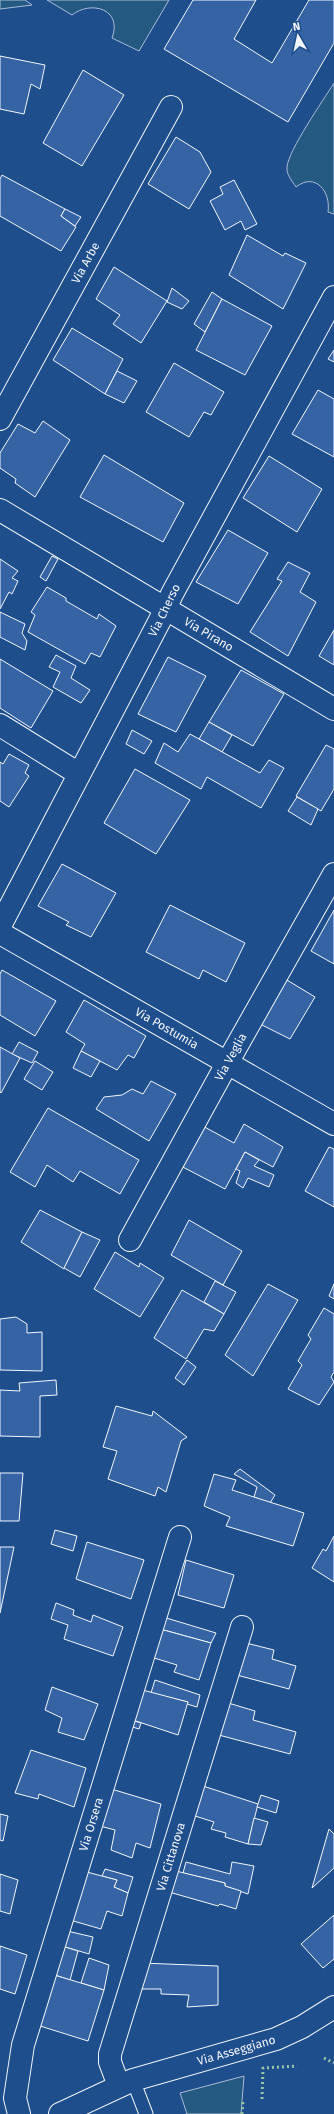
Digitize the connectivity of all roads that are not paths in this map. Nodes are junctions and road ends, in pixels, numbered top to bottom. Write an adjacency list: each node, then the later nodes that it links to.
1 (171, 107): 3 (street, Via Arbe)
2 (334, 297): 5 (street, Via Cherso)
3 (0, 419)
4 (0, 510): 5 (street, Via Pirano)
5 (165, 609): 6 (street, Via Pirano); 8 (street, Via Cherso)
6 (334, 709)
7 (0, 725): 8 (street)
8 (79, 774): 10 (street, Via Cherso)
9 (334, 874): 12 (street, Via Veglia)
10 (0, 926)
11 (0, 933): 12 (street, Via Postumia)
12 (227, 1063): 13 (street, Via Postumia); 14 (street, Via Veglia)
13 (334, 1124)
14 (130, 1240)
15 (180, 1537): 19 (street, Via Orsera)
16 (242, 1627): 18 (street, Via Cittanova)
17 (334, 2007): 18 (street, Via Asseggiano)
18 (126, 2083): 20 (street, Via Asseggiano); 21 (lane)
19 (19, 2114)
20 (60, 2114)
21 (146, 2114)

